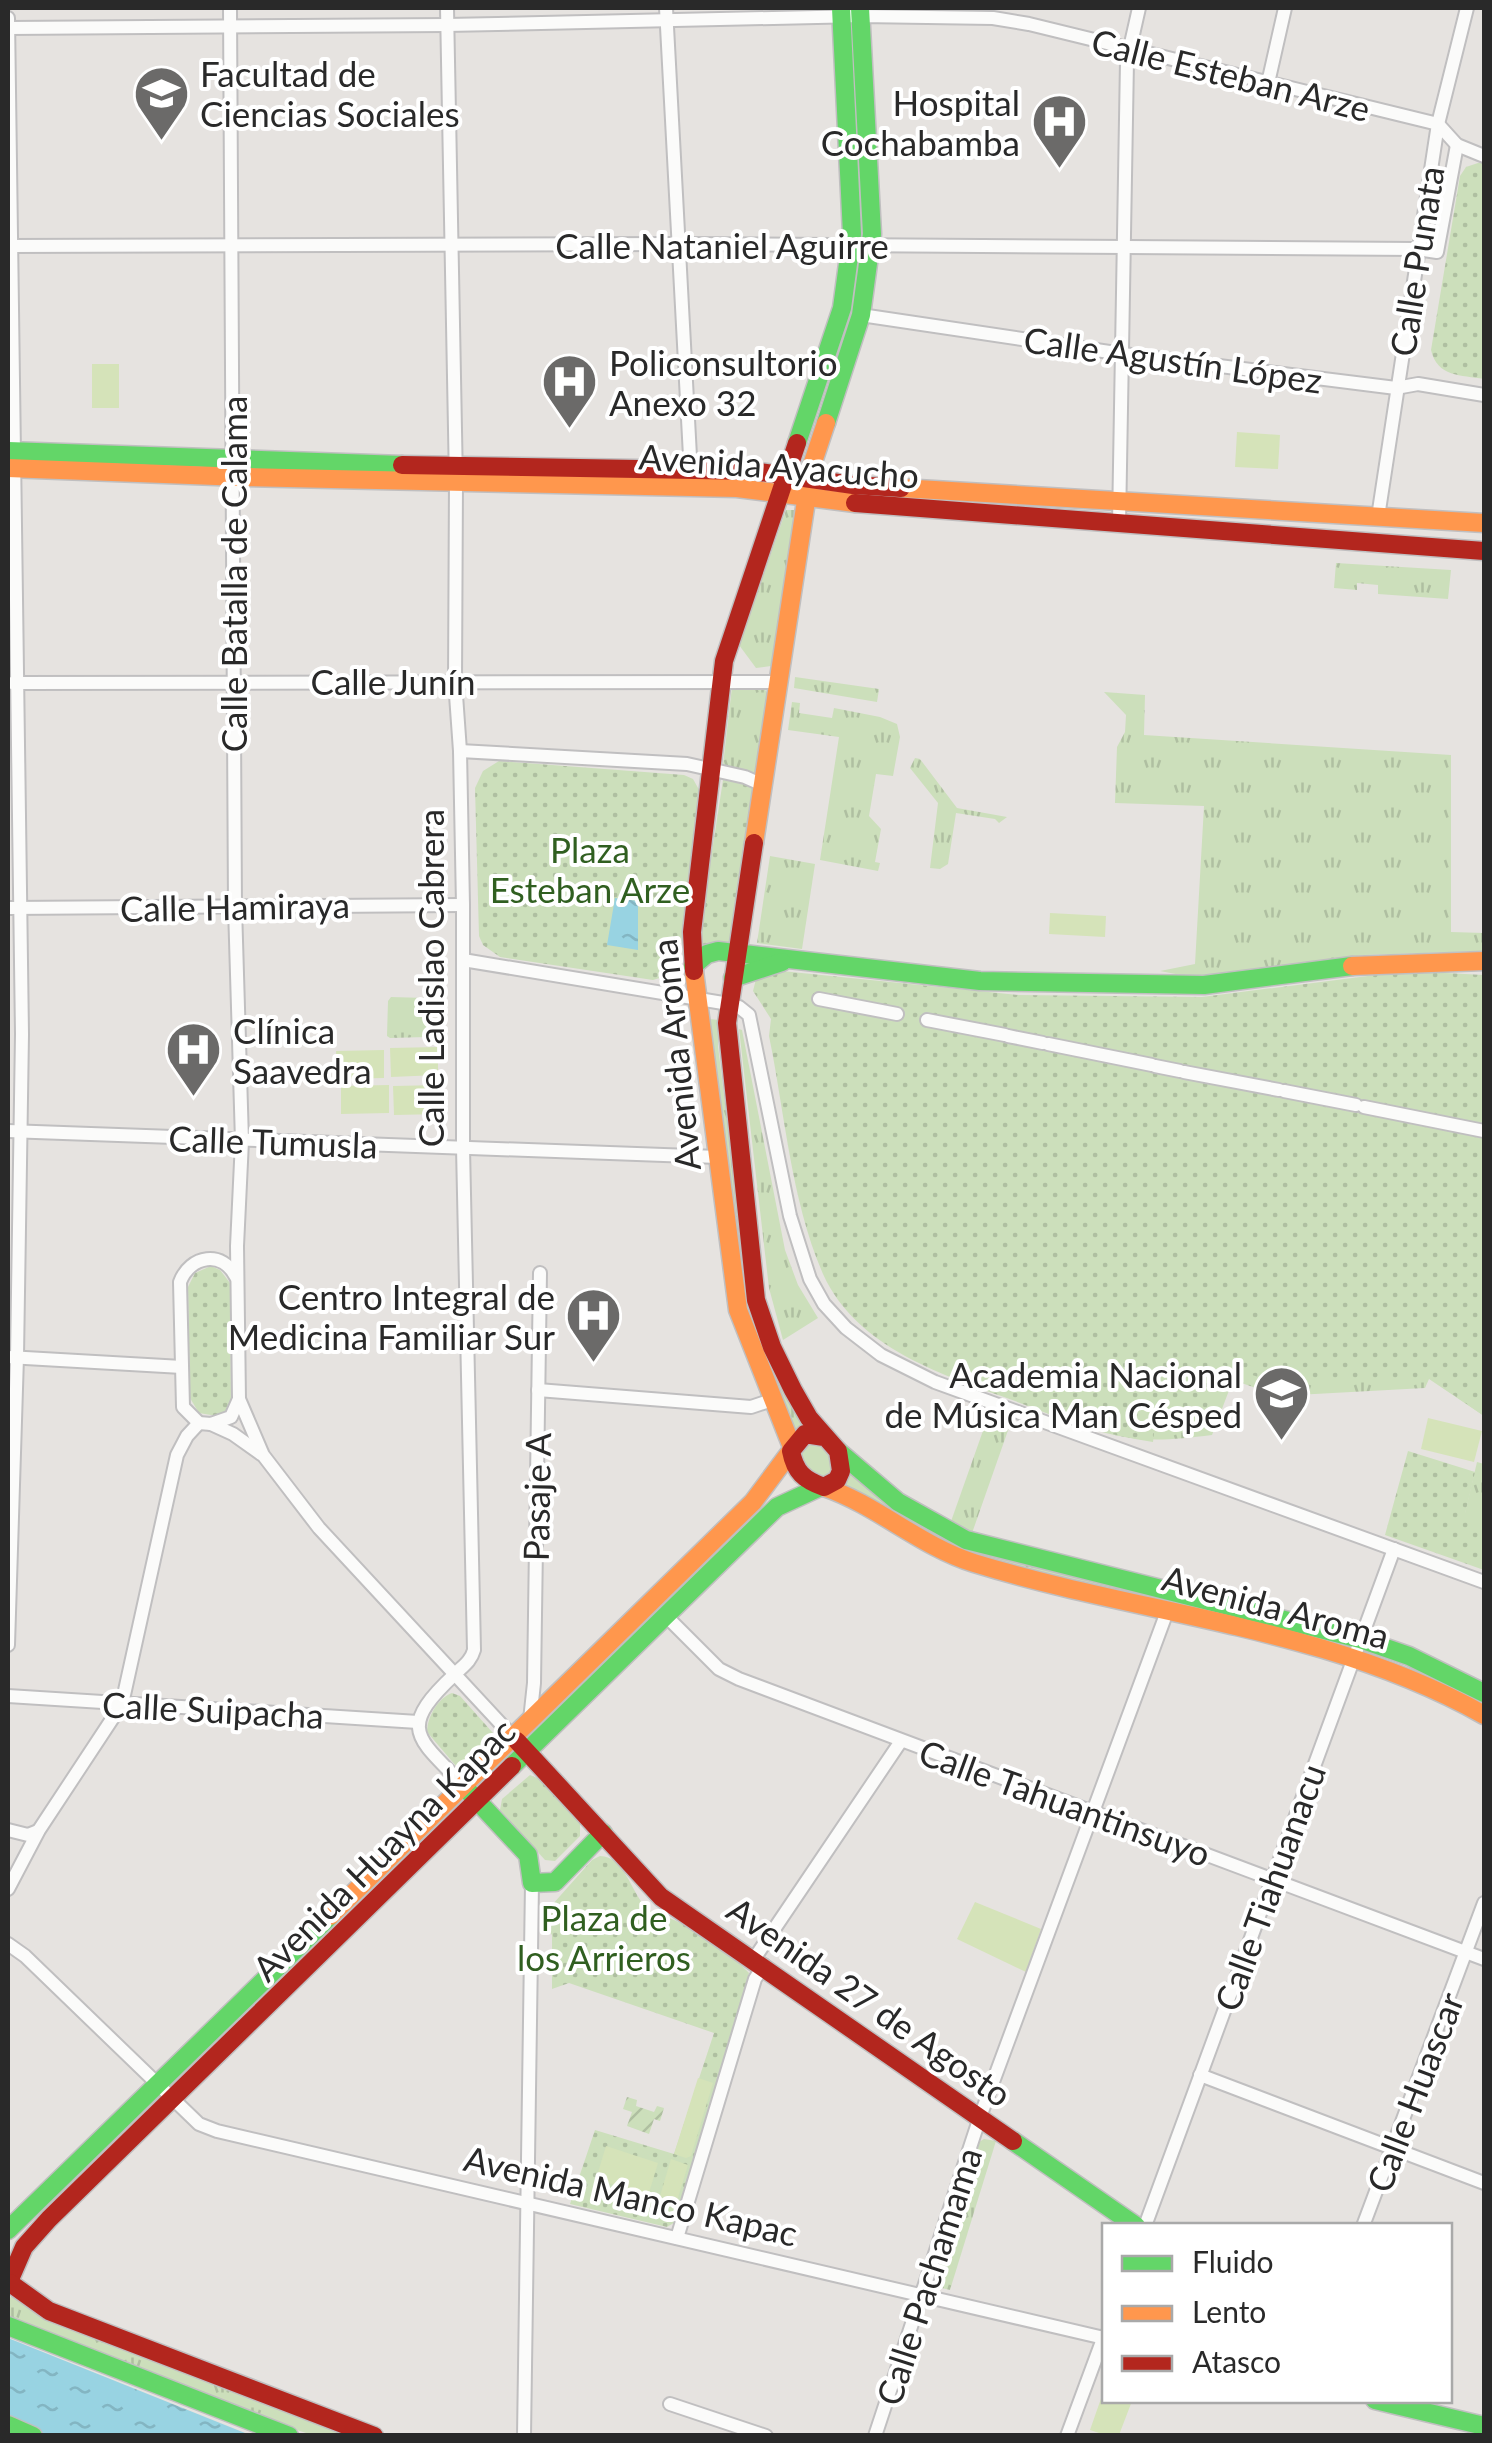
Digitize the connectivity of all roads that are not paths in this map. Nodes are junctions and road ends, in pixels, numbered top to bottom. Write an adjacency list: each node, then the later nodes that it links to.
1 (230, 8): 10 (street, Calle Batalla de Calama)
2 (447, 8): 11 (street, Calle Ladislao Cabrera)
3 (1138, 8): 12 (street)
4 (1285, 8): 13 (street)
5 (1467, 8): 14 (street, Calle Punata)
6 (851, 12): 7 (street, Calle Esteban Arze); 8 (street, Calle Esteban Arze); 21 (main road, Avenida Aroma)
7 (666, 13): 11 (street, Calle Esteban Arze); 19 (street)
8 (979, 13): 12 (street, Calle Esteban Arze)
9 (8, 24): 10 (street, Calle Esteban Arze); 20 (street)
10 (230, 25): 11 (street, Calle Esteban Arze); 17 (street, Calle Batalla de Calama)
11 (447, 25): 18 (street, Calle Ladislao Cabrera)
12 (1129, 50): 13 (street, Calle Esteban Arze); 22 (street)
13 (1268, 82): 14 (street, Calle Esteban Arze)
14 (1438, 124): 15 (street); 23 (street, Calle Punata)
15 (1457, 145): 16 (street); 24 (street, Calle Punata)
16 (1484, 156)
17 (233, 244): 18 (street, Calle Nataniel Aguirre); 20 (street, Calle Nataniel Aguirre); 30 (street, Calle Batalla de Calama)
18 (449, 244): 19 (street, Calle Nataniel Aguirre); 31 (street, Calle Ladislao Cabrera)
19 (678, 244): 21 (street, Calle Nataniel Aguirre); 33 (street)
20 (10, 246): 29 (street)
21 (861, 246): 22 (street, Calle Nataniel Aguirre); 25 (main road, Avenida Aroma); 32 (main road, Avenida Aroma)
22 (1124, 246): 23 (street, Calle Nataniel Aguirre); 26 (street)
23 (1417, 249): 24 (street, Calle Nataniel Aguirre); 27 (street, Calle Punata)
24 (1437, 252)
25 (861, 315): 26 (street, Calle Agustín López); 34 (main road, Avenida Aroma)
26 (1123, 354): 27 (street, Calle Agustín López); 36 (street)
27 (1396, 388): 28 (street, Calle Agustín López); 37 (street, Calle Punata)
28 (1484, 394)
29 (11, 459): 30 (main road, Avenida Ayacucho); 45 (street)
30 (231, 467): 31 (main road, Avenida Ayacucho); 43 (street, Calle Batalla de Calama)
31 (456, 474): 33 (main road, Avenida Ayacucho); 42 (street, Calle Ladislao Cabrera)
32 (786, 475): 33 (main road, Avenida Ayacucho); 34 (main road, Avenida Ayacucho); 35 (main road, Avenida Aroma)
33 (691, 478): 35 (main road, Avenida Ayacucho)
34 (808, 488): 35 (main road, Avenida Ayacucho); 36 (main road, Avenida Ayacucho); 39 (main road, Avenida Ayacucho); 44 (main road, Avenida Aroma)
35 (780, 494): 41 (main road, Avenida Aroma)
36 (1120, 502): 37 (main road, Avenida Ayacucho); 39 (street)
37 (1378, 518): 38 (main road, Avenida Ayacucho)
38 (1484, 523)
39 (1119, 524): 40 (main road, Avenida Ayacucho)
40 (1484, 550)
41 (721, 680): 42 (street, Calle Junín); 44 (street, Calle Junín); 47 (main road, Avenida Aroma)
42 (455, 681): 43 (street, Calle Junín); 46 (street, Calle Ladislao Cabrera)
43 (235, 682): 45 (street, Calle Junín); 49 (street, Calle Batalla de Calama)
44 (779, 682): 48 (main road, Avenida Aroma)
45 (12, 683): 51 (street)
46 (460, 752): 47 (street); 50 (street, Calle Ladislao Cabrera)
47 (711, 770): 48 (street); 56 (main road, Avenida Aroma)
48 (763, 785): 52 (main road, Avenida Aroma)
49 (235, 906): 50 (street, Calle Hamiraya); 51 (street, Calle Hamiraya); 63 (street, Calle Batalla de Calama)
50 (463, 906): 53 (street, Calle Ladislao Cabrera)
51 (13, 908): 62 (street)
52 (738, 954): 54 (main road); 56 (main road); 57 (main road, Avenida Aroma)
53 (463, 960): 59 (street); 64 (street, Calle Ladislao Cabrera)
54 (787, 961): 55 (main road); 57 (main road)
55 (1484, 961)
56 (693, 966): 59 (main road, Avenida Aroma)
57 (733, 978): 60 (main road, Avenida Aroma)
58 (819, 999): 61 (street)
59 (699, 1000): 60 (street); 65 (main road, Avenida Aroma)
60 (729, 1004): 74 (main road, Avenida Aroma); 79 (street)
61 (1484, 1131)
62 (14, 1132): 63 (street, Calle Tumusla); 68 (street)
63 (242, 1141): 64 (street, Calle Tumusla); 67 (street, Calle Batalla de Calama)
64 (463, 1148): 65 (street, Calle Tumusla); 85 (street, Calle Ladislao Cabrera)
65 (718, 1157): 72 (main road, Avenida Aroma)
66 (540, 1272): 70 (street, Pasaje A)
67 (237, 1279): 69 (street); 71 (street, Calle Batalla de Calama)
68 (12, 1357): 69 (street); 83 (street)
69 (182, 1368): 73 (street)
70 (538, 1390): 72 (street); 91 (street, Pasaje A)
71 (240, 1399): 73 (street); 77 (street, Avenida 27 de Agosto)
72 (775, 1399): 75 (main road, Avenida Aroma)
73 (205, 1424): 77 (street, Avenida 27 de Agosto); 88 (street)
74 (824, 1437): 75 (main road); 76 (main road)
75 (792, 1449): 78 (main road); 91 (main road, Avenida Huayna Kapac)
76 (838, 1452): 78 (main road); 84 (main road, Avenida Aroma)
77 (263, 1455): 85 (street, Avenida 27 de Agosto)
78 (822, 1487): 81 (main road, Avenida Aroma); 82 (main road, Avenida Huayna Kapac)
79 (1394, 1549): 80 (street); 84 (street, Calle Tiahuanacu)
80 (1484, 1582)
81 (1168, 1609): 84 (main road, Avenida Aroma); 97 (street, Calle Pachamama)
82 (664, 1614): 93 (street, Calle Tahuantinsuyo); 94 (main road, Avenida Huayna Kapac)
83 (8, 1644)
84 (1357, 1648): 86 (main road, Avenida Aroma); 89 (main road, Avenida Aroma); 101 (street, Calle Tiahuanacu)
85 (454, 1674): 90 (street, Calle Ladislao Cabrera); 92 (street, Avenida 27 de Agosto)
86 (1484, 1693)
87 (8, 1696): 88 (street, Calle Suipacha)
88 (122, 1704): 90 (street, Calle Suipacha); 99 (street)
89 (1484, 1715)
90 (418, 1722): 95 (street)
91 (530, 1722): 92 (main road, Avenida Huayna Kapac)
92 (514, 1738): 94 (main road, Avenida 27 de Agosto); 95 (main road, Avenida Huayna Kapac)
93 (901, 1741): 97 (street, Calle Tahuantinsuyo); 108 (street)
94 (527, 1752): 96 (main road, Avenida Huayna Kapac); 100 (main road, Avenida 27 de Agosto)
95 (463, 1785): 96 (main road); 110 (main road, Avenida Huayna Kapac)
96 (477, 1800): 102 (main road); 111 (main road, Avenida Huayna Kapac)
97 (1095, 1814): 101 (street, Calle Tahuantinsuyo); 112 (street, Calle Pachamama)
98 (8, 1830): 99 (street)
99 (38, 1831): 103 (street)
100 (603, 1833): 102 (main road); 108 (main road, Avenida 27 de Agosto)
101 (1272, 1879): 106 (street, Calle Tahuantinsuyo); 109 (street, Calle Tiahuanacu)
102 (532, 1883): 115 (street)
103 (8, 1890)
104 (1484, 1902): 106 (street, Calle Huascar)
105 (8, 1944): 110 (street, Avenida Manco Kapac)
106 (1466, 1952): 107 (street, Calle Tahuantinsuyo); 113 (street, Calle Huascar)
107 (1484, 1959)
108 (759, 1962): 112 (main road, Avenida 27 de Agosto); 120 (street)
109 (1200, 2076): 113 (street); 117 (street, Calle Tiahuanacu)
110 (160, 2084): 111 (street, Avenida Manco Kapac); 119 (main road, Avenida Huayna Kapac)
111 (175, 2099): 115 (street, Avenida Manco Kapac); 121 (main road, Avenida Huayna Kapac)
112 (980, 2117): 116 (main road, Avenida 27 de Agosto); 122 (street, Calle Pachamama)
113 (1392, 2148): 114 (street); 118 (street, Calle Huascar)
114 (1484, 2184)
115 (529, 2206): 120 (street, Avenida Manco Kapac); 133 (street)
116 (1132, 2223)
117 (1145, 2223)
118 (1365, 2223)
119 (8, 2230)
120 (678, 2238): 122 (street, Avenida Manco Kapac)
121 (9, 2278): 132 (main road)
122 (921, 2296): 124 (street, Avenida Manco Kapac); 135 (street, Calle Pachamama)
123 (8, 2326): 131 (main road)
124 (1102, 2337)
125 (1102, 2342): 136 (street)
126 (1383, 2403): 129 (main road)
127 (670, 2404): 134 (street)
128 (8, 2425): 130 (main road)
129 (1484, 2426)
130 (32, 2436)
131 (289, 2436)
132 (374, 2436)
133 (524, 2436)
134 (766, 2436)
135 (875, 2436)
136 (1067, 2436)

